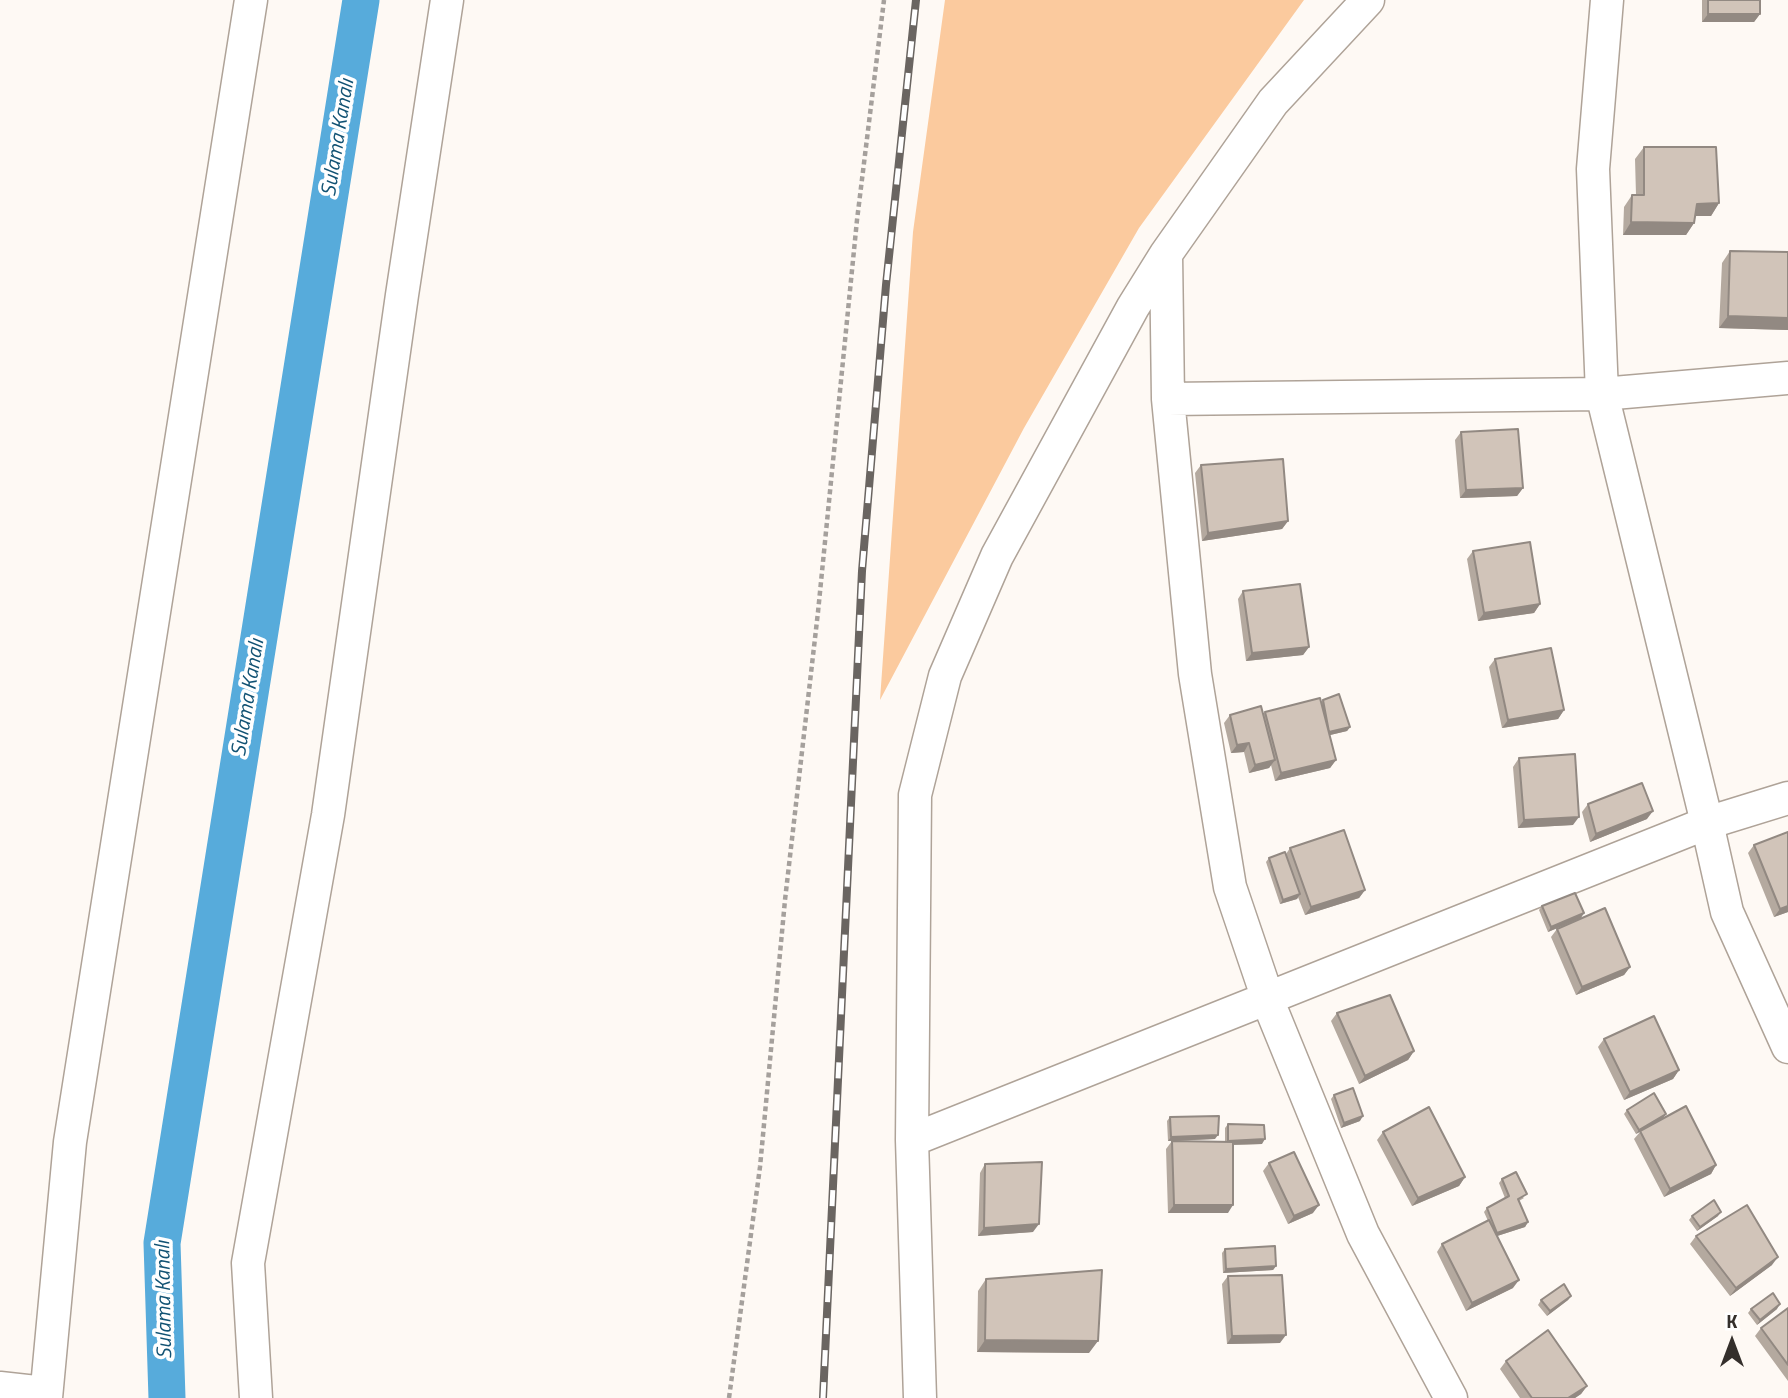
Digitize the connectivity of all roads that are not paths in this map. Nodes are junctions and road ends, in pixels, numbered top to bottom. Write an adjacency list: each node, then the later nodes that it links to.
1 (251, 0): 15 (street)
2 (447, 0): 16 (street)
3 (1368, 0): 5 (street)
4 (1607, 0): 7 (street)
5 (1167, 254): 8 (street); 13 (street)
6 (1788, 378): 7 (street)
7 (1602, 394): 8 (street); 10 (street)
8 (1168, 400): 11 (street)
9 (1788, 798): 10 (street)
10 (1707, 823): 11 (street); 12 (street)
11 (1268, 997): 13 (street); 18 (street)
12 (1788, 1047)
13 (912, 1140): 17 (street)
14 (0, 1388): 15 (street)
15 (46, 1396)
16 (256, 1398)
17 (920, 1398)
18 (1451, 1398)

